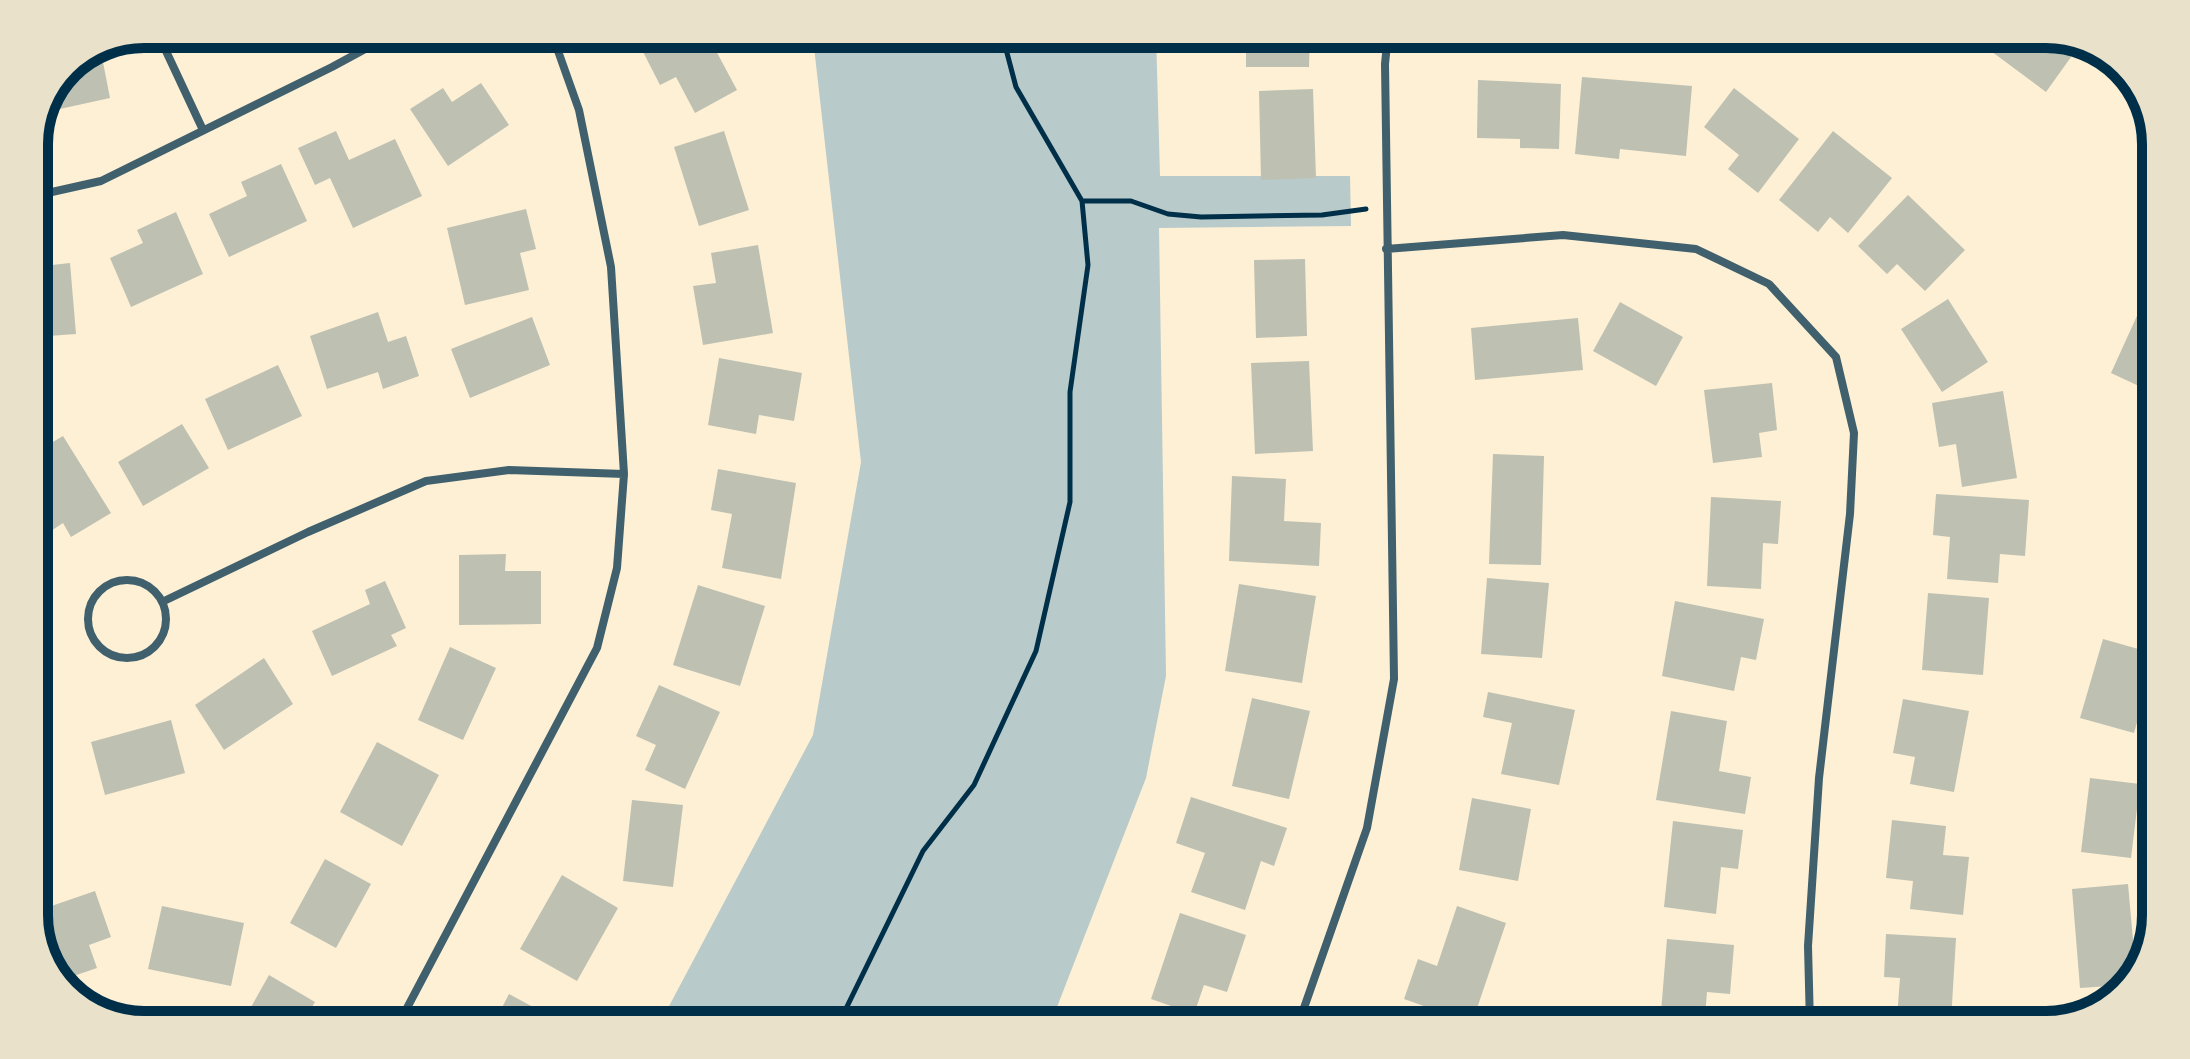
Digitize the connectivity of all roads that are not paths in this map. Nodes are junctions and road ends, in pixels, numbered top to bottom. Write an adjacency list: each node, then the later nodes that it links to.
1 (165, 48): 5 (street)
2 (367, 48): 5 (street)
3 (557, 48): 8 (street)
4 (1387, 48): 7 (street)
5 (203, 130): 6 (street)
6 (48, 193)
7 (1386, 249): 11 (street); 12 (street)
8 (624, 474): 9 (street); 10 (street)
9 (162, 602): 9 (street)
10 (405, 1011)
11 (1303, 1011)
12 (1810, 1011)

